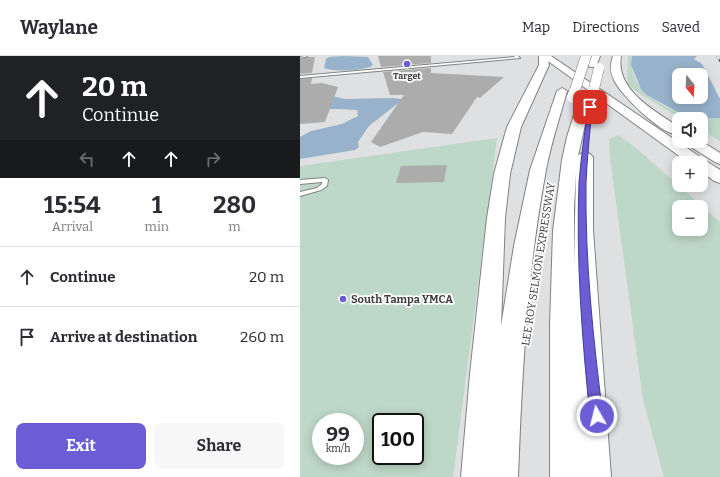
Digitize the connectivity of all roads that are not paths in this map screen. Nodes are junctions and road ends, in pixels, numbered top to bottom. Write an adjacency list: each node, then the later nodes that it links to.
1 (300, 56): 2 (lane)
2 (305, 56)
3 (516, 56): 11 (lane)
4 (544, 56): 16 (main road); 23 (main road)
5 (558, 56): 14 (main road)
6 (586, 56): 12 (main road, LEE ROY SELMON EXPRESSWAY, bridge)
7 (605, 56): 12 (main road, LEE ROY SELMON EXPRESSWAY, bridge)
8 (617, 56): 13 (main road)
9 (594, 59): 12 (main road)
10 (572, 63): 12 (main road)
11 (300, 77)
12 (577, 99): 22 (main road, LEE ROY SELMON EXPRESSWAY); 24 (main road); 25 (main road, LEE ROY SELMON EXPRESSWAY); 26 (main road)
13 (672, 128)
14 (672, 129)
15 (702, 148): 17 (main road)
16 (688, 156)
17 (720, 159)
18 (708, 170): 19 (main road)
19 (720, 178)
20 (300, 182): 21 (lane)
21 (300, 194)
22 (590, 353): 27 (main road, LEE ROY SELMON EXPRESSWAY); 28 (main road)
23 (480, 477)
24 (500, 477)
25 (512, 477)
26 (568, 477)
27 (593, 477)
28 (608, 477)

